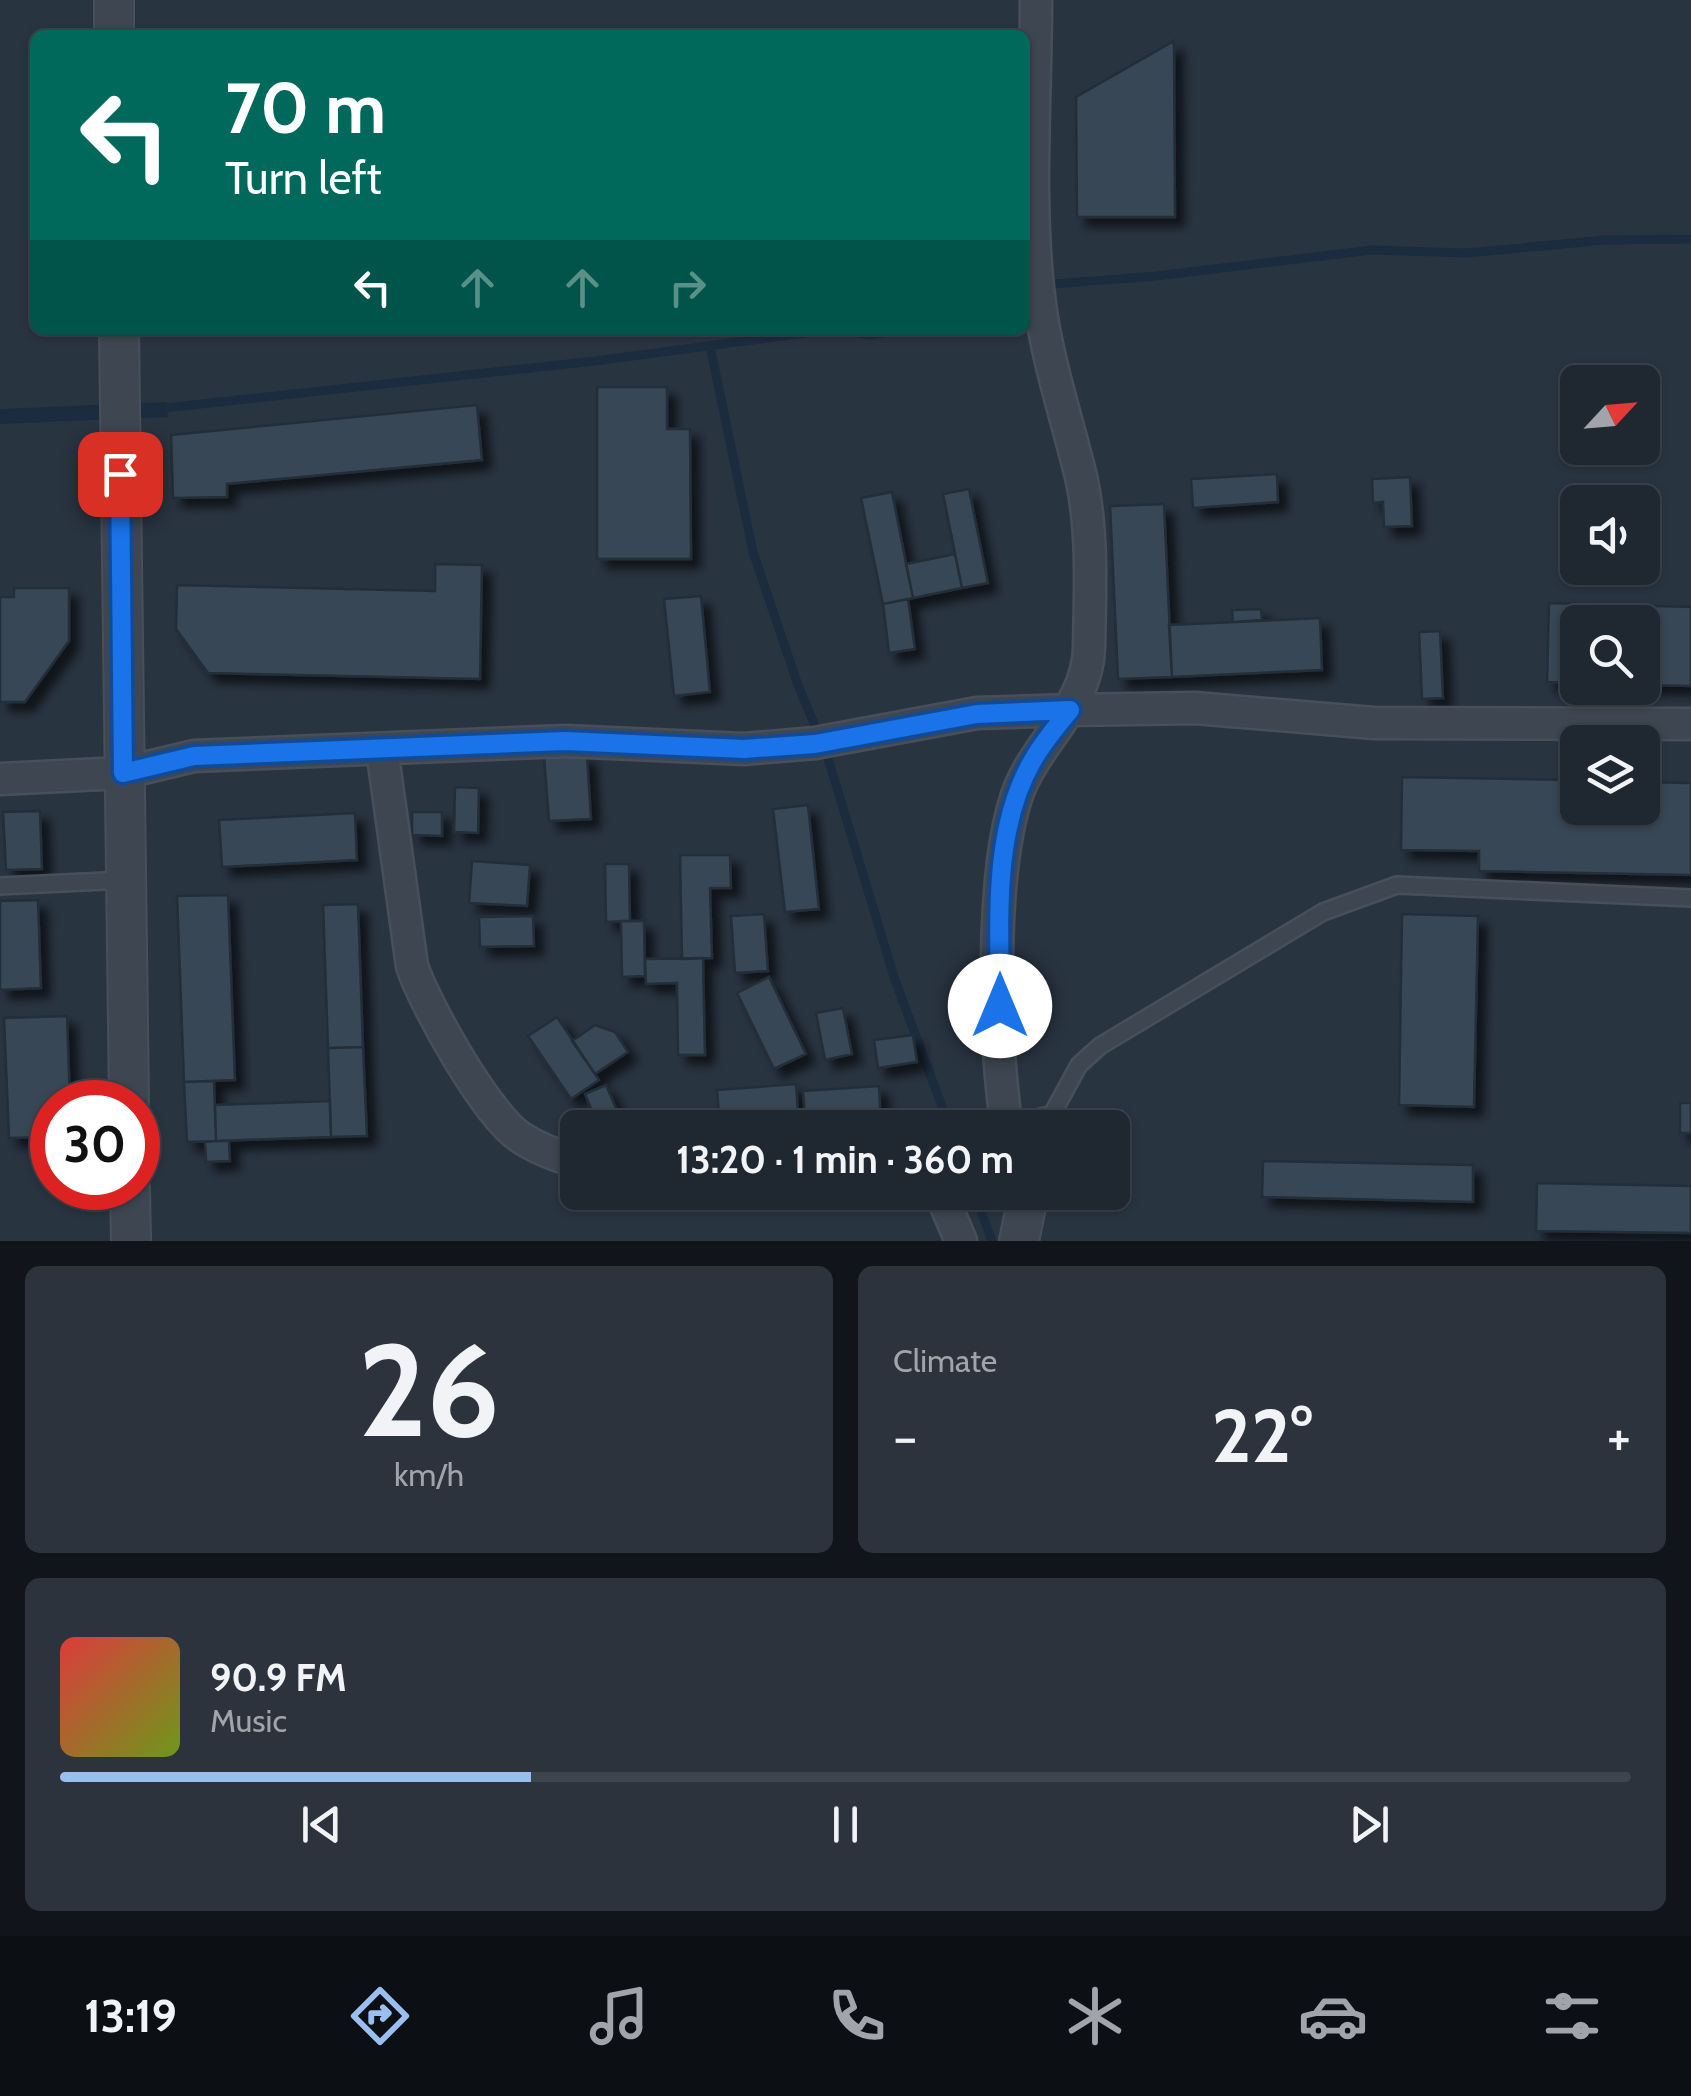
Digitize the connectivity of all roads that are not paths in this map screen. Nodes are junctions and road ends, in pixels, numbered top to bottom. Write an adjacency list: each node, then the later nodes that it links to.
1 (114, 0): 3 (street)
2 (1036, 0): 5 (street)
3 (114, 30)
4 (119, 335): 8 (street)
5 (1070, 710): 6 (street); 7 (street); 14 (street)
6 (1691, 724)
7 (382, 748): 8 (street); 16 (street)
8 (123, 773): 9 (street); 10 (street)
9 (0, 779)
10 (126, 880): 11 (lane); 13 (street)
11 (0, 886)
12 (1691, 898): 15 (lane)
13 (129, 1080)
14 (1006, 1110)
15 (1054, 1110)
16 (560, 1157)
17 (130, 1210): 20 (street)
18 (948, 1210): 21 (street)
19 (1026, 1210): 22 (street)
20 (131, 1241)
21 (961, 1241)
22 (1020, 1241)

